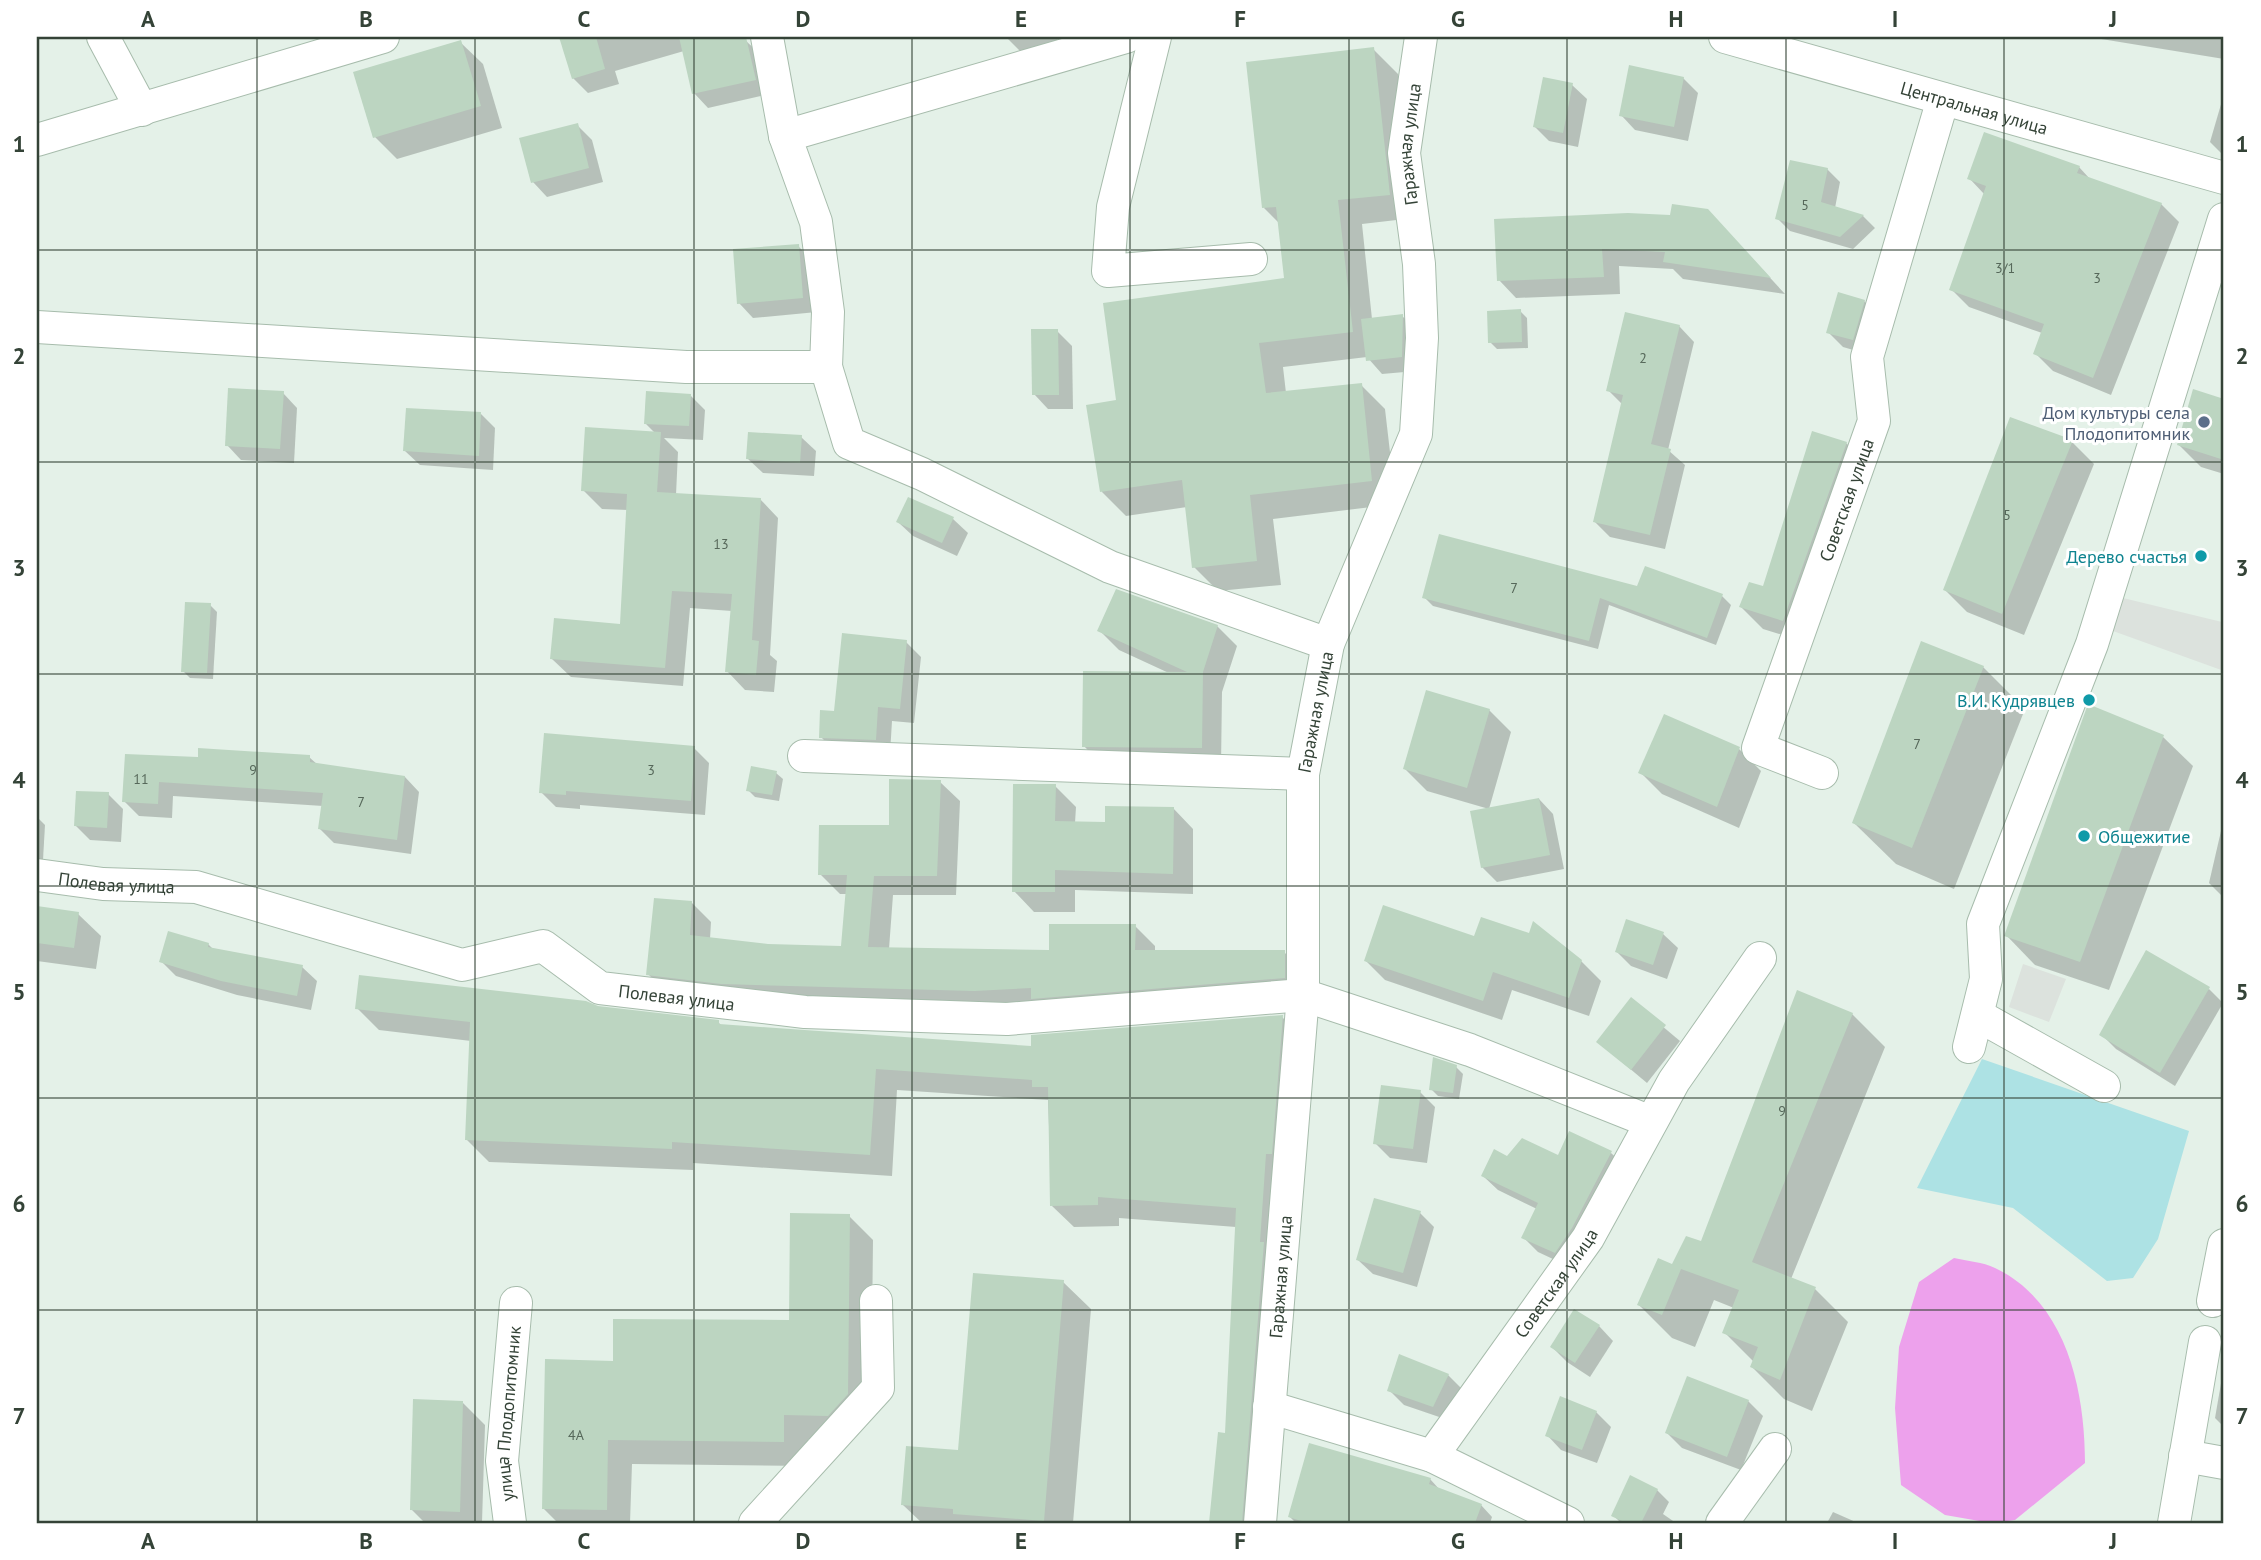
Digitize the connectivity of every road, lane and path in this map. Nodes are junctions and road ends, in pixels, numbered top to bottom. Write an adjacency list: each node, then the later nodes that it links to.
1 (103, 37): 9 (street)
2 (383, 37): 9 (street)
3 (767, 37): 10 (street)
4 (1126, 37): 10 (street)
5 (1155, 37): 14 (street)
6 (1421, 37): 18 (street, Гаражная улица)
7 (1726, 37): 8 (street, Центральная улица)
8 (1943, 99): 12 (street, Центральная улица); 20 (street, Советская улица)
9 (142, 110): 11 (street)
10 (785, 136): 17 (street)
11 (37, 140)
12 (2224, 177)
13 (2224, 219): 15 (street)
14 (1251, 259)
15 (2211, 306): 25 (street)
16 (37, 327): 17 (street)
17 (826, 367): 18 (street)
18 (1328, 644): 21 (street, Гаражная улица)
19 (804, 756): 21 (street)
20 (1822, 773)
21 (1303, 774): 24 (street, Гаражная улица)
22 (37, 875): 24 (street, Полевая улица)
23 (1760, 958): 28 (street, Советская улица)
24 (1303, 995): 28 (street); 34 (street, Гаражная улица)
25 (1979, 1016): 26 (street); 27 (street)
26 (1969, 1047)
27 (2104, 1086)
28 (1651, 1122): 36 (street, Советская улица)
29 (2224, 1245): 31 (street)
30 (876, 1301): 40 (street)
31 (2213, 1301)
32 (516, 1303): 39 (street, улица Плодопитомник)
33 (2206, 1342): 37 (street)
34 (1269, 1407): 36 (street); 41 (street, Гаражная улица)
35 (1775, 1449): 43 (street)
36 (1432, 1456): 42 (street)
37 (2185, 1456): 38 (street); 44 (street)
38 (2224, 1463)
39 (510, 1523)
40 (755, 1523)
41 (1260, 1523)
42 (1569, 1523)
43 (1722, 1523)
44 (2174, 1523)

